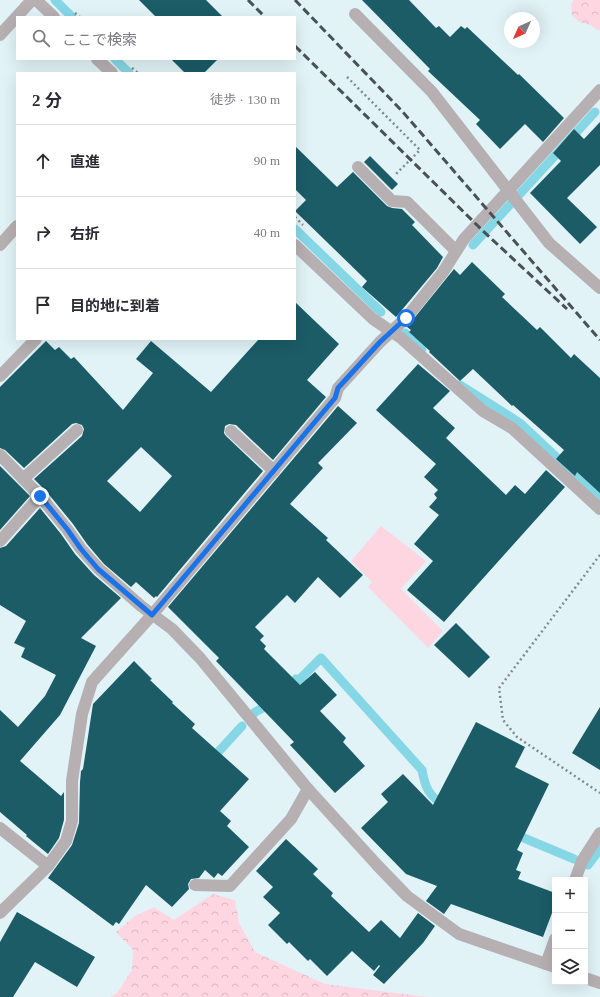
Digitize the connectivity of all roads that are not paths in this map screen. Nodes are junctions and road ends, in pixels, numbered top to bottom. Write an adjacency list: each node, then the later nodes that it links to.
1 (32, 0): 4 (street)
2 (36, 0): 5 (street)
3 (355, 14): 12 (street)
4 (17, 16)
5 (53, 16)
6 (16, 18): 7 (street)
7 (0, 35)
8 (98, 60): 9 (street)
9 (111, 72)
10 (600, 90): 12 (street)
11 (358, 167): 16 (street)
12 (514, 197): 16 (street); 17 (street)
13 (16, 227): 14 (street)
14 (0, 245)
15 (296, 246): 18 (street)
16 (456, 251): 18 (street)
17 (600, 288)
18 (391, 332): 24 (street); 27 (street)
19 (35, 340): 20 (street)
20 (0, 376)
21 (78, 430): 25 (street)
22 (231, 431): 24 (street)
23 (0, 455): 25 (street)
24 (274, 471): 29 (street)
25 (30, 472): 26 (street)
26 (40, 496): 28 (street); 29 (street)
27 (600, 508)
28 (0, 541)
29 (152, 615): 30 (street); 33 (street)
30 (308, 789): 35 (street); 38 (street)
31 (0, 828): 33 (street)
32 (600, 833): 34 (street)
33 (48, 866): 36 (street)
34 (576, 877)
35 (195, 885)
36 (0, 913)
37 (554, 949): 38 (street)
38 (551, 966)
39 (588, 979): 40 (street)
40 (600, 983)

